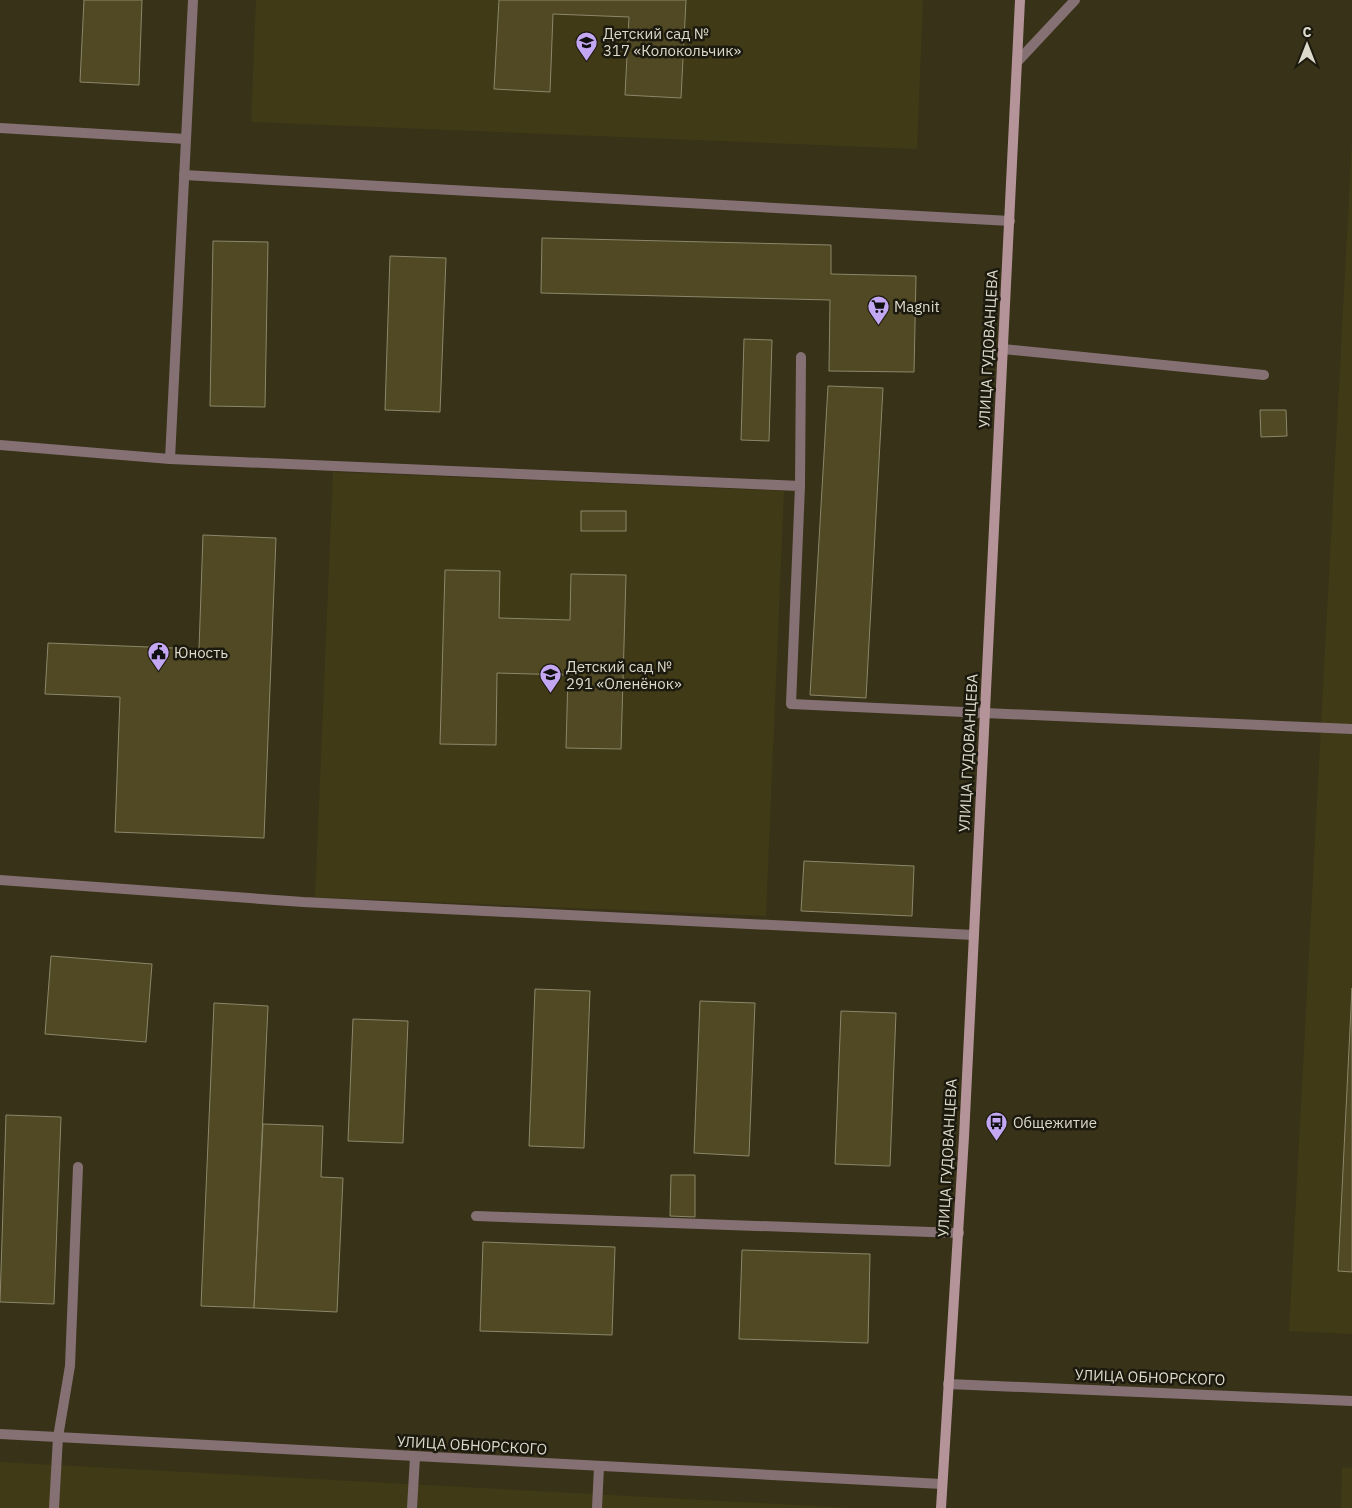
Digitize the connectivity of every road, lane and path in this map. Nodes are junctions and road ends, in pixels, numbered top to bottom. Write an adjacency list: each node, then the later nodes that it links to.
1 (193, 0): 6 (street)
2 (1020, 0): 4 (street, УЛИЦА ГУДОВАНЦЕВА)
3 (1075, 0): 4 (street)
4 (1018, 61): 8 (street, УЛИЦА ГУДОВАНЦЕВА)
5 (0, 128): 6 (street)
6 (186, 140): 7 (street)
7 (184, 175): 8 (street); 13 (street)
8 (1010, 221): 9 (street, УЛИЦА ГУДОВАНЦЕВА)
9 (1003, 349): 11 (street); 15 (street, УЛИЦА ГУДОВАНЦЕВА)
10 (801, 357): 14 (street)
11 (1264, 375)
12 (0, 444): 13 (street)
13 (170, 458): 14 (street)
14 (800, 486): 15 (street)
15 (985, 713): 16 (street); 18 (street, УЛИЦА ГУДОВАНЦЕВА)
16 (1352, 729)
17 (0, 880): 18 (street)
18 (974, 935): 21 (street, УЛИЦА ГУДОВАНЦЕВА)
19 (78, 1167): 25 (street)
20 (476, 1216): 21 (street)
21 (959, 1232): 22 (street, УЛИЦА ГУДОВАНЦЕВА)
22 (948, 1384): 23 (street, УЛИЦА ОБНОРСКОГО); 28 (street, УЛИЦА ГУДОВАНЦЕВА)
23 (1352, 1401)
24 (0, 1434): 25 (street, УЛИЦА ОБНОРСКОГО)
25 (58, 1438): 26 (street, УЛИЦА ОБНОРСКОГО); 29 (street)
26 (415, 1457): 27 (street, УЛИЦА ОБНОРСКОГО); 30 (street)
27 (599, 1467): 28 (street, УЛИЦА ОБНОРСКОГО); 31 (street)
28 (942, 1484): 32 (street, УЛИЦА ГУДОВАНЦЕВА)
29 (54, 1508)
30 (412, 1508)
31 (596, 1508)
32 (941, 1508)

